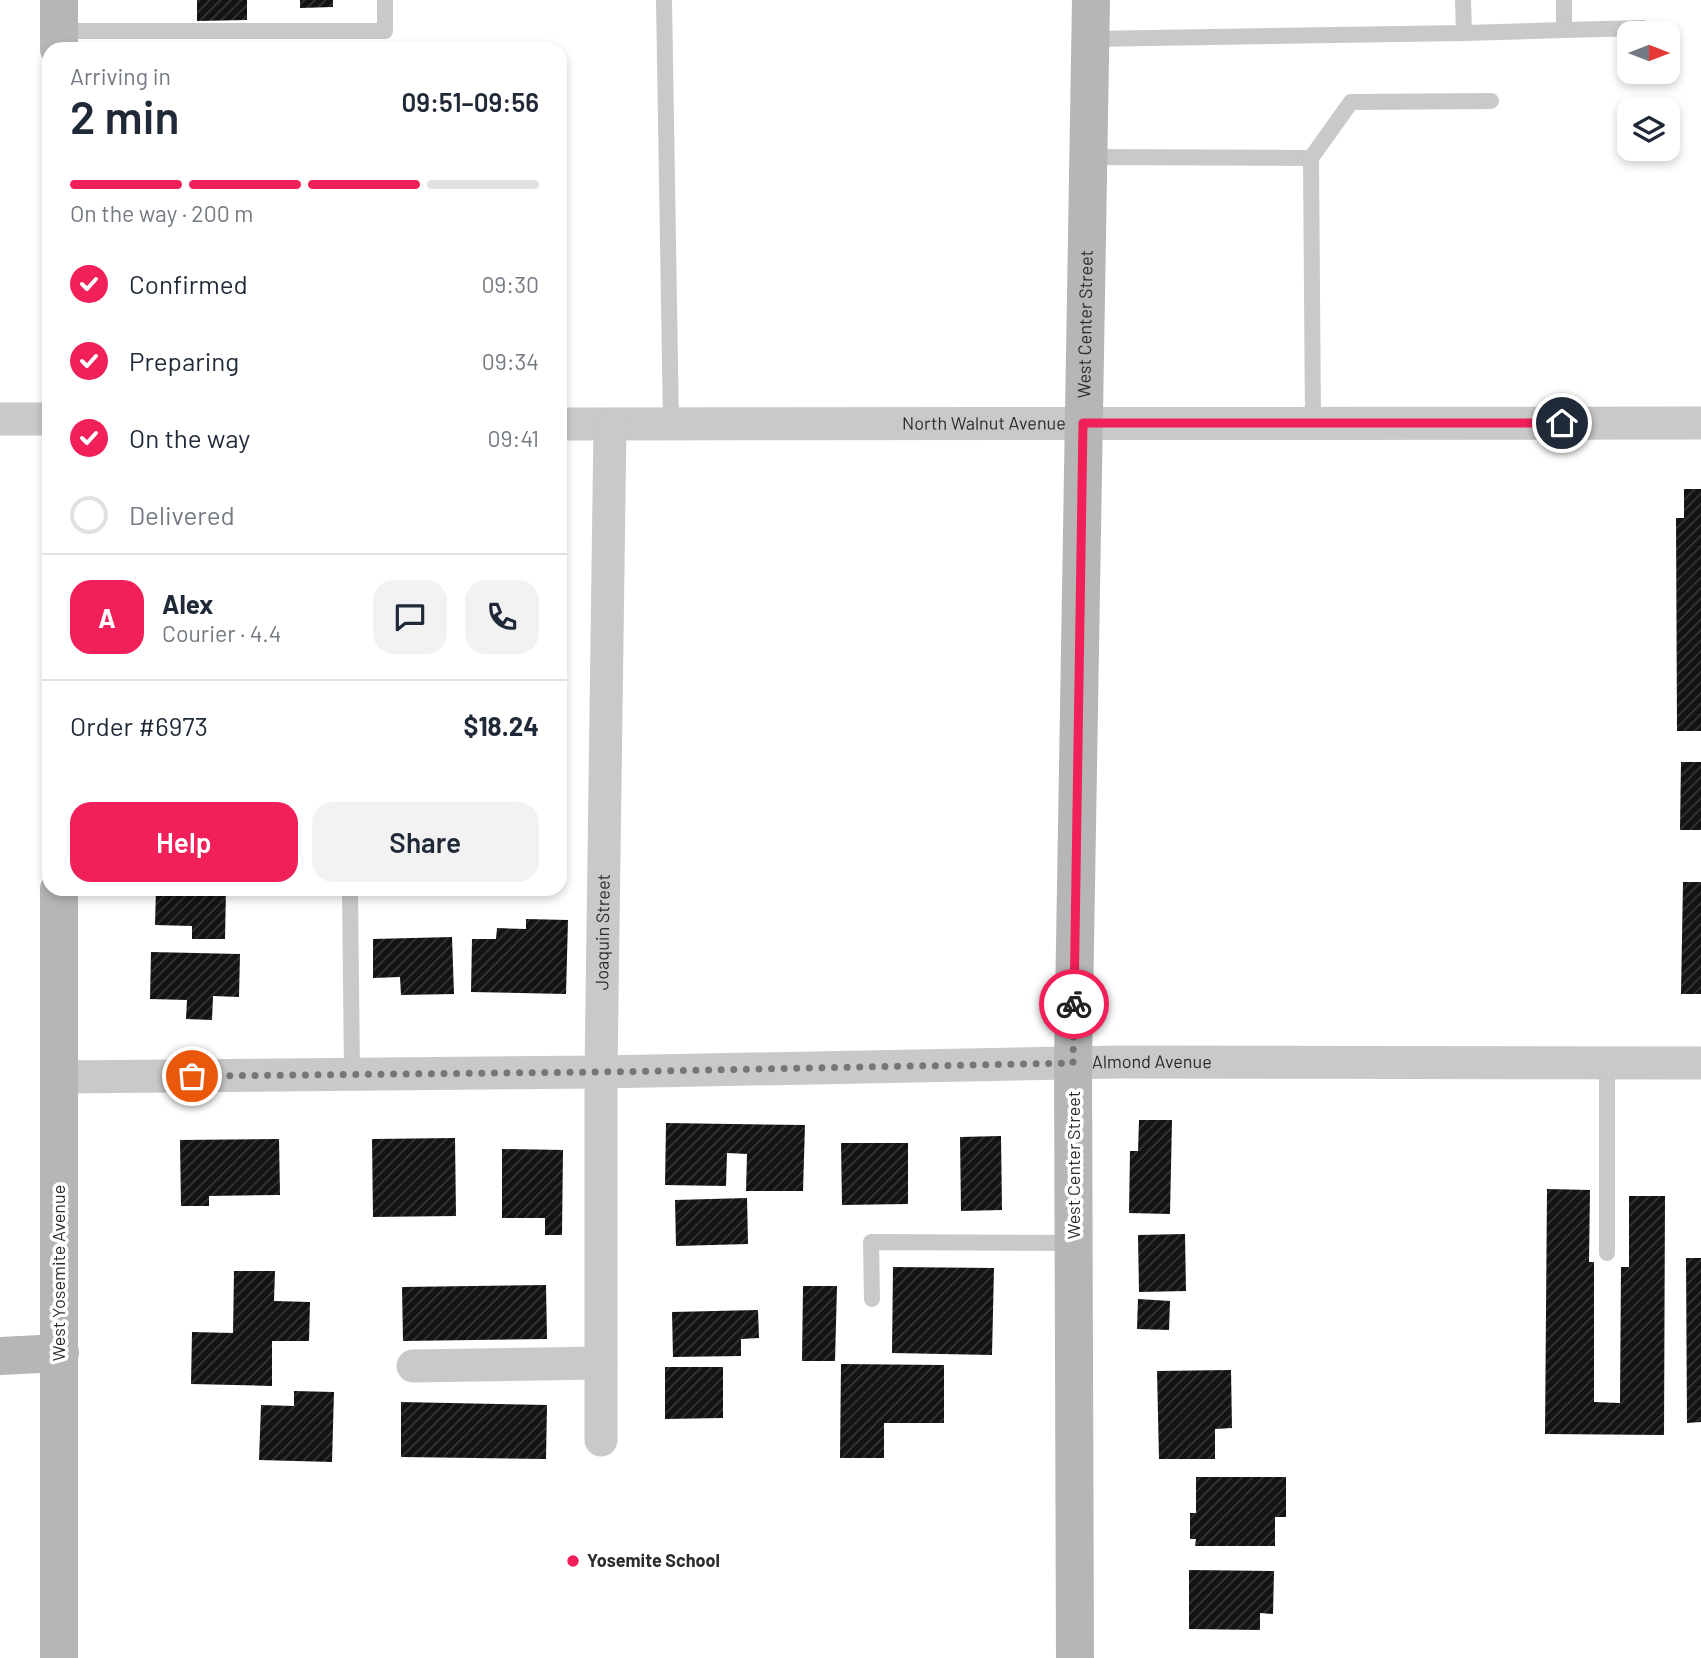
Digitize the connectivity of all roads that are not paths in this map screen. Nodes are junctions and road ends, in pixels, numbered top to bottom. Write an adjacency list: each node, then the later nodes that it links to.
1 (385, 0): 6 (lane)
2 (664, 0): 21 (lane)
3 (1091, 0): 10 (street, West Center Street)
4 (1463, 0): 9 (lane)
5 (1564, 0): 8 (lane)
6 (59, 27)
7 (1617, 29): 8 (lane)
8 (1564, 30): 9 (lane)
9 (1464, 33): 10 (lane)
10 (1090, 39): 12 (street, West Center Street)
11 (1491, 101): 13 (lane)
12 (1088, 157): 13 (lane); 16 (street, West Center Street)
13 (1311, 158): 17 (lane)
14 (0, 419): 15 (street)
15 (42, 419)
16 (1083, 423): 17 (street, North Walnut Avenue); 21 (street, North Walnut Avenue); 25 (street, West Center Street)
17 (1313, 423): 18 (street, North Walnut Avenue)
18 (1701, 423)
19 (567, 424): 20 (street, North Walnut Avenue)
20 (610, 425): 21 (street, North Walnut Avenue); 27 (street, Joaquin Street)
21 (671, 425)
22 (59, 896): 29 (street, West Yosemite Avenue)
23 (350, 896): 28 (lane)
24 (1606, 1062): 25 (street, Almond Avenue); 26 (street, Almond Avenue); 31 (lane)
25 (1073, 1063): 27 (street, Almond Avenue); 30 (street, West Center Street)
26 (1701, 1063)
27 (601, 1072): 28 (street, Almond Avenue); 35 (street, Joaquin Street)
28 (352, 1074): 29 (street, Almond Avenue)
29 (58, 1077): 33 (street, West Yosemite Avenue)
30 (1074, 1243): 32 (lane); 39 (street, West Center Street)
31 (1606, 1253)
32 (872, 1299)
33 (60, 1353): 34 (street); 38 (street, West Yosemite Avenue)
34 (0, 1356)
35 (601, 1363): 36 (street); 37 (street, Joaquin Street)
36 (413, 1366)
37 (601, 1440)
38 (59, 1658)
39 (1075, 1658)

